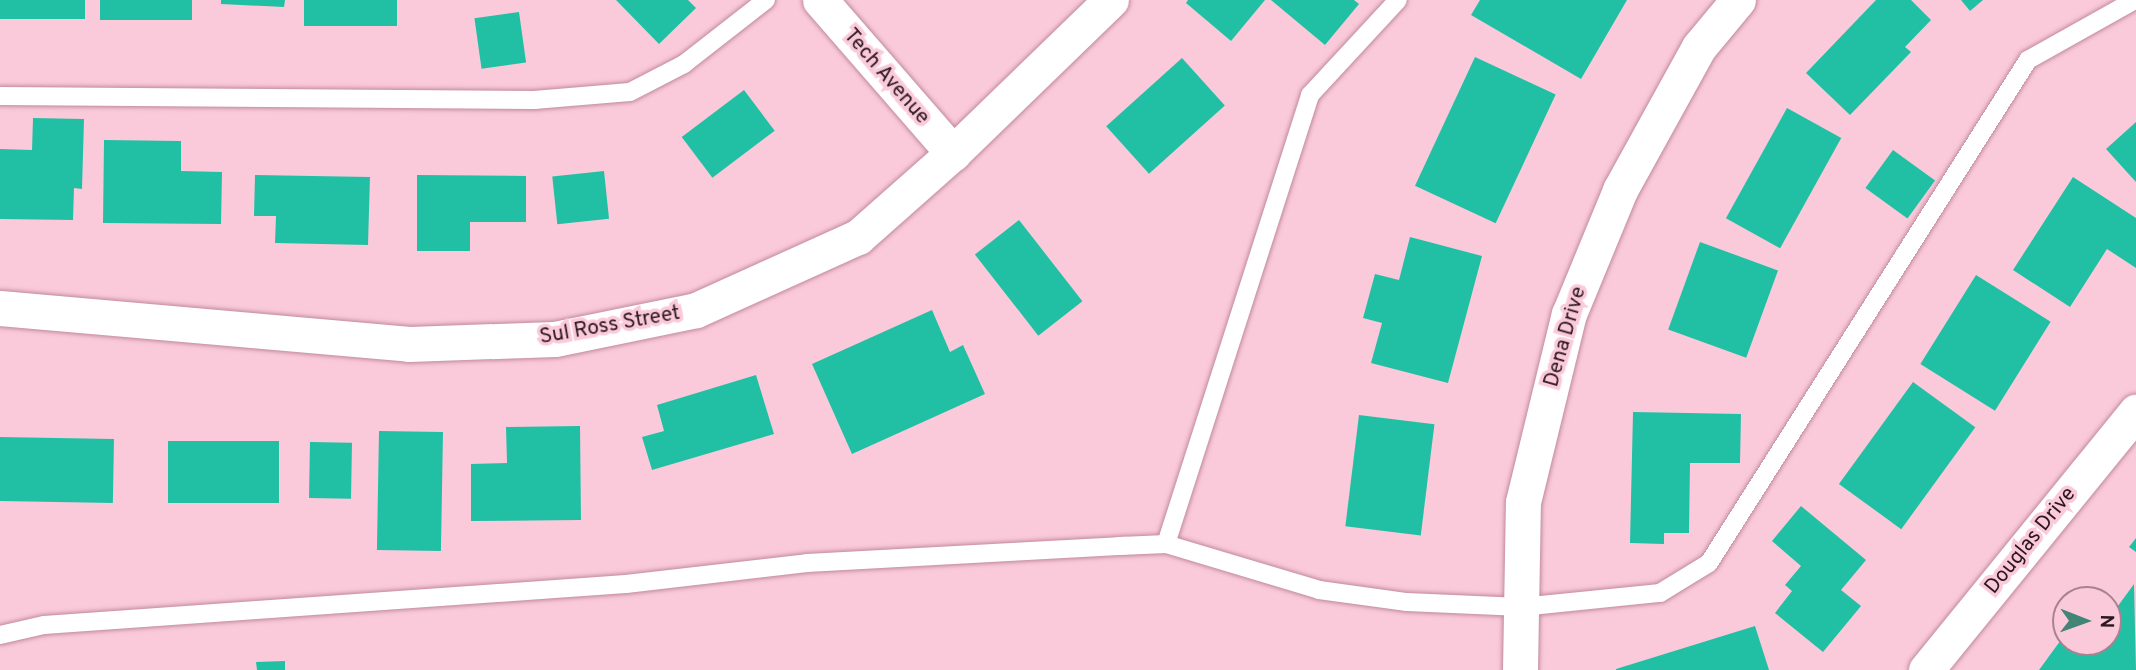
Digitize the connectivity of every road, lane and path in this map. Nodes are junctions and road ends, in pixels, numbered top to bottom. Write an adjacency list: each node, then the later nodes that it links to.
1 (766, 0): 7 (lane)
2 (820, 0): 8 (street, Tech Avenue)
3 (1111, 0): 8 (street, Sul Ross Street)
4 (1398, 0): 11 (lane)
5 (1738, 0): 12 (street, Dena Drive)
6 (2135, 0): 12 (lane)
7 (0, 96)
8 (953, 153): 9 (street, Sul Ross Street)
9 (0, 308)
10 (2136, 412): 15 (street, Douglas Drive)
11 (1166, 544): 12 (lane); 13 (lane)
12 (1521, 607): 14 (street, Dena Drive)
13 (0, 635)
14 (1520, 670)
15 (1926, 670)

